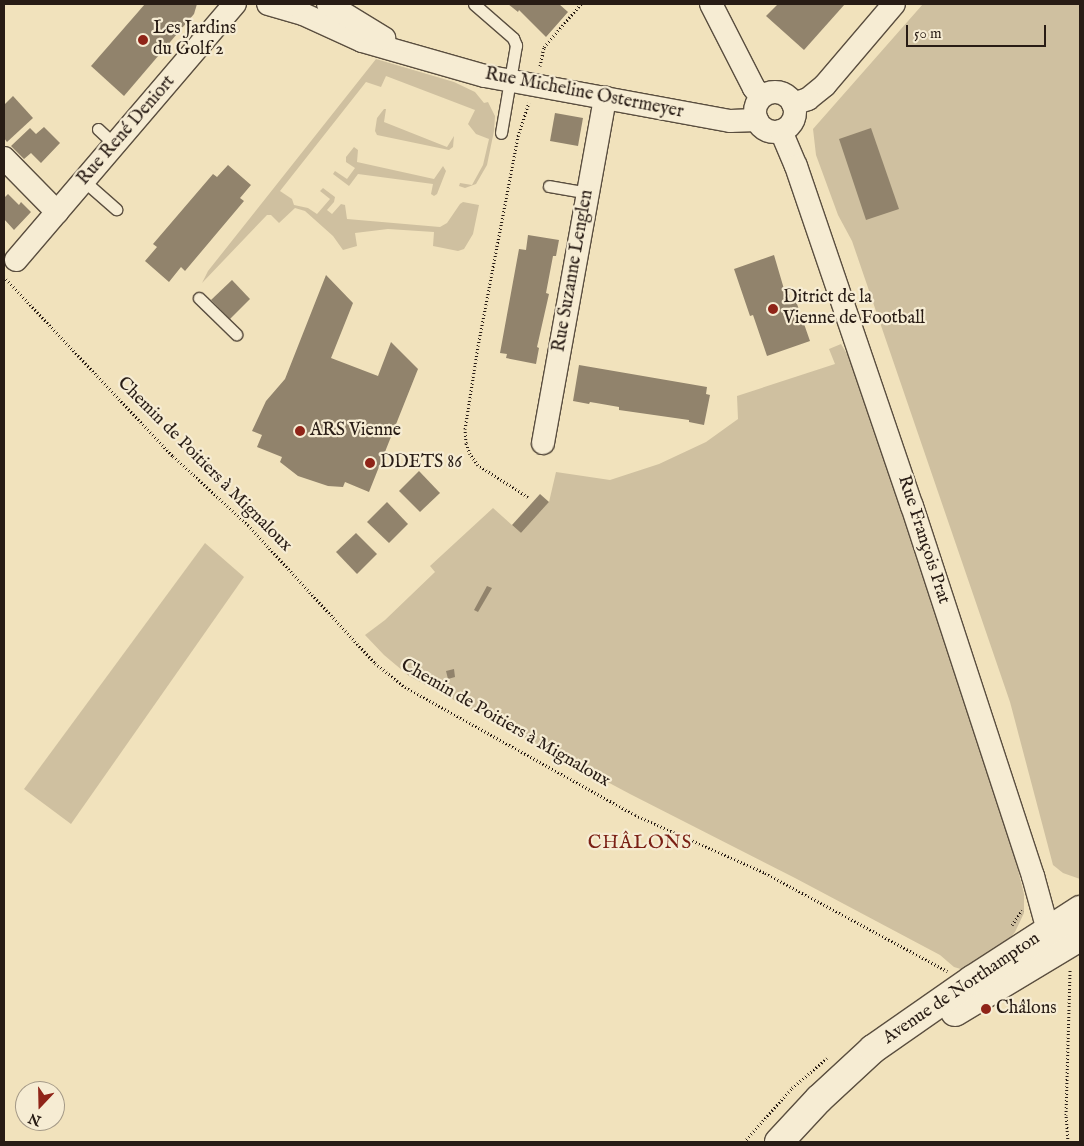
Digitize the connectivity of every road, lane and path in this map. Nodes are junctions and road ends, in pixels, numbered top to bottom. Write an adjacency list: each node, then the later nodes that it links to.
1 (235, 4): 18 (street, Rue René Deniort)
2 (268, 4): 8 (street, Rue Micheline Ostermeyer)
3 (328, 4): 8 (street, Rue Micheline Ostermeyer)
4 (474, 4): 9 (lane)
5 (581, 4): 10 (path)
6 (711, 4): 11 (street)
7 (894, 4): 13 (street)
8 (413, 55): 9 (street, Rue Micheline Ostermeyer)
9 (512, 81): 10 (street, Rue Micheline Ostermeyer); 17 (lane)
10 (536, 85): 12 (street, Rue Micheline Ostermeyer); 29 (path)
11 (761, 97): 13 (street); 14 (street)
12 (605, 98): 14 (street, Rue Micheline Ostermeyer); 22 (street, Rue Suzanne Lenglen)
13 (794, 104): 16 (street)
14 (757, 120): 16 (street)
15 (98, 130): 18 (lane)
16 (781, 132): 31 (street, Rue François Prat)
17 (501, 133)
18 (115, 145): 20 (street, Rue René Deniort)
19 (4, 158): 24 (street)
20 (84, 181): 23 (lane); 24 (street, Rue René Deniort)
21 (549, 186): 22 (lane)
22 (588, 193): 28 (street, Rue Suzanne Lenglen)
23 (116, 209)
24 (57, 212): 25 (street, Rue René Deniort)
25 (10, 268): 32 (path, Chemin de Poitiers à Mignaloux)
26 (199, 298): 27 (lane)
27 (236, 334)
28 (543, 443)
29 (528, 497)
30 (1080, 910): 31 (street, Avenue de Northampton)
31 (1064, 940): 32 (street, Avenue de Northampton); 33 (street, Avenue de Northampton); 35 (path)
32 (964, 986): 33 (street, Avenue de Northampton)
33 (848, 1073): 34 (street, Avenue de Northampton)
34 (779, 1142)
35 (1068, 1142)

